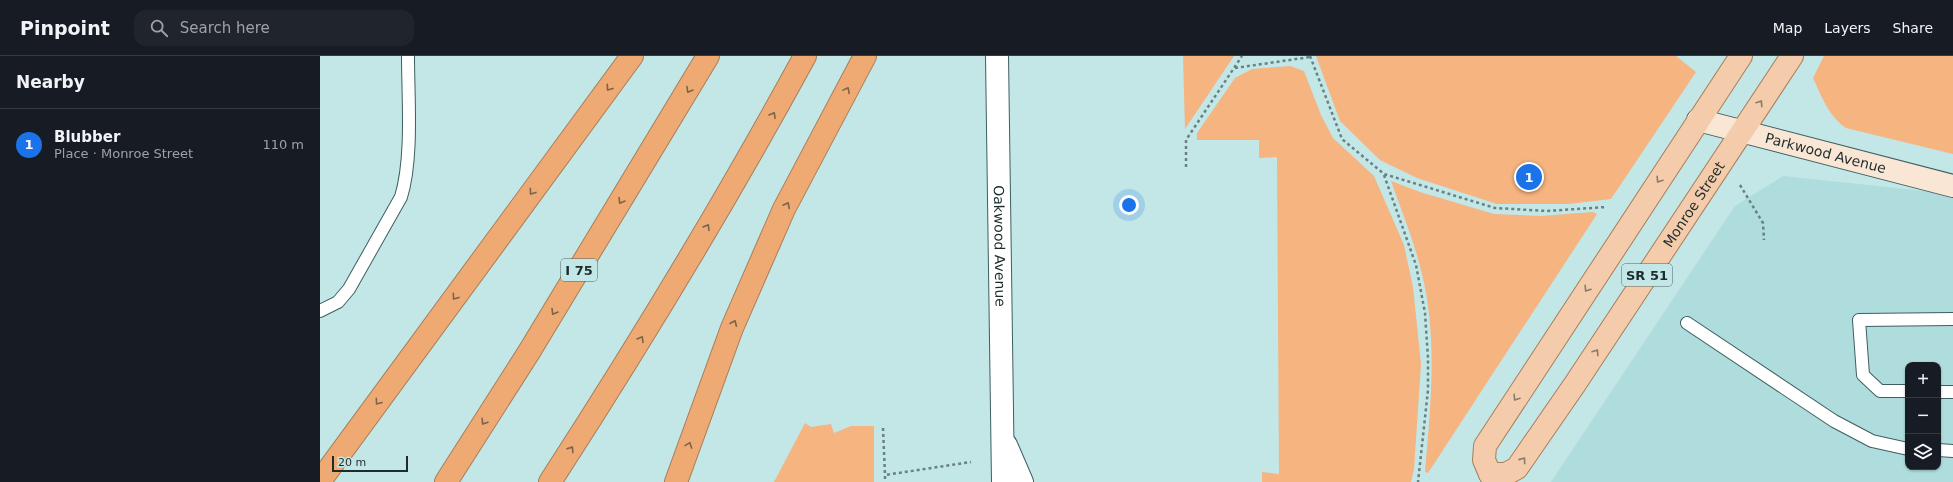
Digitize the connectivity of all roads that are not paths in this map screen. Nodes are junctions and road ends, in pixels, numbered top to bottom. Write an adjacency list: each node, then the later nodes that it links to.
1 (408, 56): 12 (lane)
2 (632, 56): 23 (highway, one-way to 23)
3 (708, 56): 24 (highway, I 75, one-way to 24)
4 (806, 56): 25 (highway, one-way to 4)
5 (865, 56): 26 (highway, one-way to 5)
6 (997, 56): 18 (street, Oakwood Avenue)
7 (1741, 56): 9 (main road, Monroe Street / SR 51)
8 (1792, 56): 10 (main road, Monroe Street / SR 51, one-way to 8)
9 (1698, 120): 10 (street, Parkwood Avenue); 22 (main road, Monroe Street / SR 51, one-way to 22)
10 (1741, 132): 11 (street, Parkwood Avenue); 22 (main road, Monroe Street / SR 51, one-way to 10)
11 (1953, 186)
12 (320, 312)
13 (1953, 319): 15 (lane)
14 (1687, 323): 19 (lane)
15 (1905, 391)
16 (1941, 392): 17 (lane)
17 (1953, 392)
18 (1003, 437): 27 (street, Oakwood Avenue); 28 (street, Oakwood Avenue)
19 (1905, 448)
20 (1941, 450): 21 (lane)
21 (1953, 451)
22 (1488, 478)
23 (320, 481)
24 (446, 482)
25 (550, 482)
26 (676, 482)
27 (1003, 482)
28 (1022, 482)

